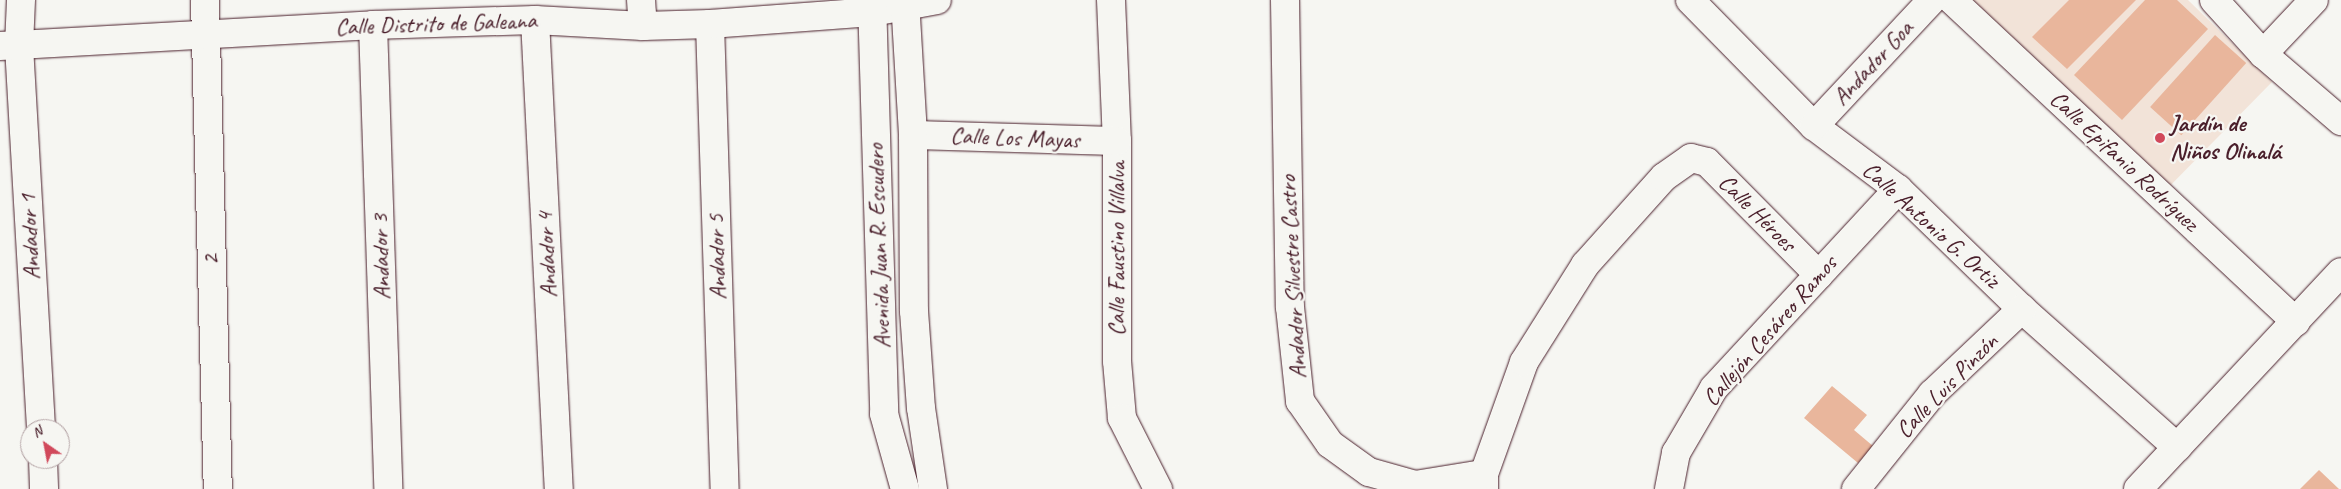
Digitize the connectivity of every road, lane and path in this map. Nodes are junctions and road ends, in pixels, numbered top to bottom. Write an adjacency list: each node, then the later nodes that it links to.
1 (20, 0): 18 (street, Andador 1)
2 (205, 0): 17 (street, 2)
3 (937, 0): 11 (street, Calle Distrito de Galeana)
4 (1112, 0): 23 (street, Calle Faustino Villalva)
5 (1285, 0): 33 (street, Andador Silvestre Castro)
6 (1690, 0): 21 (street, Calle Antonio G. Ortiz)
7 (1932, 0): 21 (street, Andador Goa)
8 (1952, 0): 29 (street, Calle Epifanio Rodríguez)
9 (2214, 0): 19 (street)
10 (2314, 0): 19 (street)
11 (905, 2): 12 (street, Calle Distrito de Galeana); 22 (street, Avenida Juan R. Escudero)
12 (873, 6): 15 (street, Calle Distrito de Galeana); 39 (street, Avenida Juan R. Escudero)
13 (642, 13): 14 (street, Calle Distrito de Galeana); 15 (street, Calle Distrito de Galeana)
14 (535, 20): 16 (street, Calle Distrito de Galeana); 37 (street, Andador 4)
15 (710, 24): 38 (street, Andador 5)
16 (373, 25): 17 (street, Calle Distrito de Galeana); 36 (street, Andador 3)
17 (204, 32): 18 (street, Calle Distrito de Galeana); 35 (street, 2)
18 (10, 46): 30 (street, Andador 1)
19 (2263, 54): 20 (street)
20 (2341, 121)
21 (1814, 126): 25 (street, Calle Antonio G. Ortiz)
22 (913, 135): 23 (street, Calle Los Mayas); 40 (street, Avenida Juan R. Escudero)
23 (1117, 142): 41 (street, Calle Faustino Villalva)
24 (1691, 158): 27 (street, Calle Héroes); 33 (street, Andador Silvestre Castro)
25 (1898, 189): 27 (street, Callejón Cesáreo Ramos); 28 (street, Calle Antonio G. Ortiz)
26 (2341, 272): 29 (street)
27 (1819, 275): 42 (street, Callejón Cesáreo Ramos)
28 (2022, 309): 31 (street, Calle Antonio G. Ortiz); 43 (street, Calle Luis Pinzón)
29 (2296, 322): 31 (street)
30 (40, 419)
31 (2177, 448): 44 (street)
32 (43, 469): 34 (street)
33 (1484, 481)
34 (44, 489)
35 (218, 489)
36 (388, 489)
37 (559, 489)
38 (724, 489)
39 (905, 489)
40 (933, 489)
41 (1158, 489)
42 (1669, 489)
43 (1856, 489)
44 (2138, 489)

